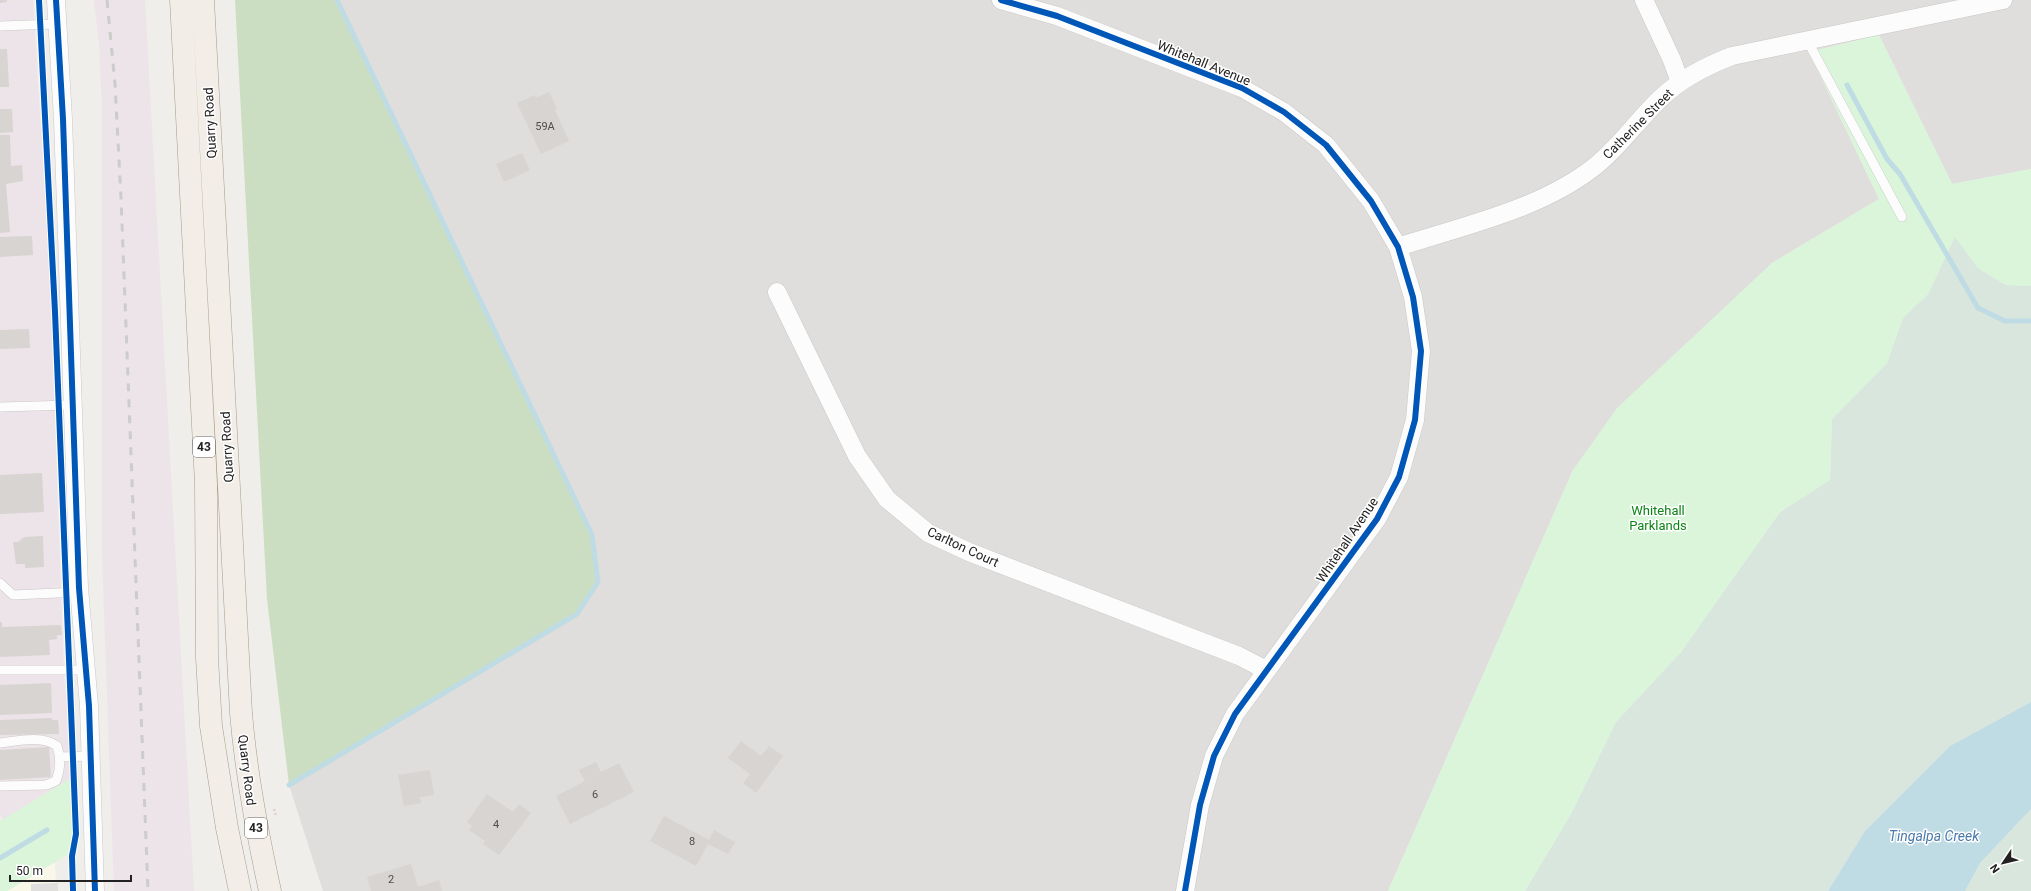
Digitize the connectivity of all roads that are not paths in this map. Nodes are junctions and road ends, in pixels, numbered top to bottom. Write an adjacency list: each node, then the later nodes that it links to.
1 (56, 0): 8 (street)
2 (181, 0): 27 (main road, Quarry Road / 43)
3 (203, 0): 28 (main road, Quarry Road / 43)
4 (1001, 0): 13 (street, Whitehall Avenue)
5 (1644, 0): 11 (street)
6 (2003, 0): 7 (street, Catherine Street)
7 (1937, 7): 10 (street, Catherine Street)
8 (57, 24): 9 (lane); 15 (street)
9 (0, 26)
10 (1807, 40): 11 (street, Catherine Street); 12 (lane)
11 (1680, 82): 13 (street, Catherine Street)
12 (1902, 217)
13 (1398, 247): 21 (street, Whitehall Avenue)
14 (777, 292): 21 (street, Carlton Court)
15 (72, 405): 16 (lane); 18 (street)
16 (0, 407)
17 (0, 583): 18 (lane)
18 (80, 592): 20 (street)
19 (0, 670): 20 (lane)
20 (86, 670): 23 (street)
21 (1266, 670): 29 (street, Whitehall Avenue)
22 (0, 743): 24 (lane)
23 (91, 756): 24 (lane); 26 (street)
24 (60, 757): 25 (lane)
25 (0, 786)
26 (95, 891)
27 (240, 891)
28 (270, 891)
29 (1185, 891)

